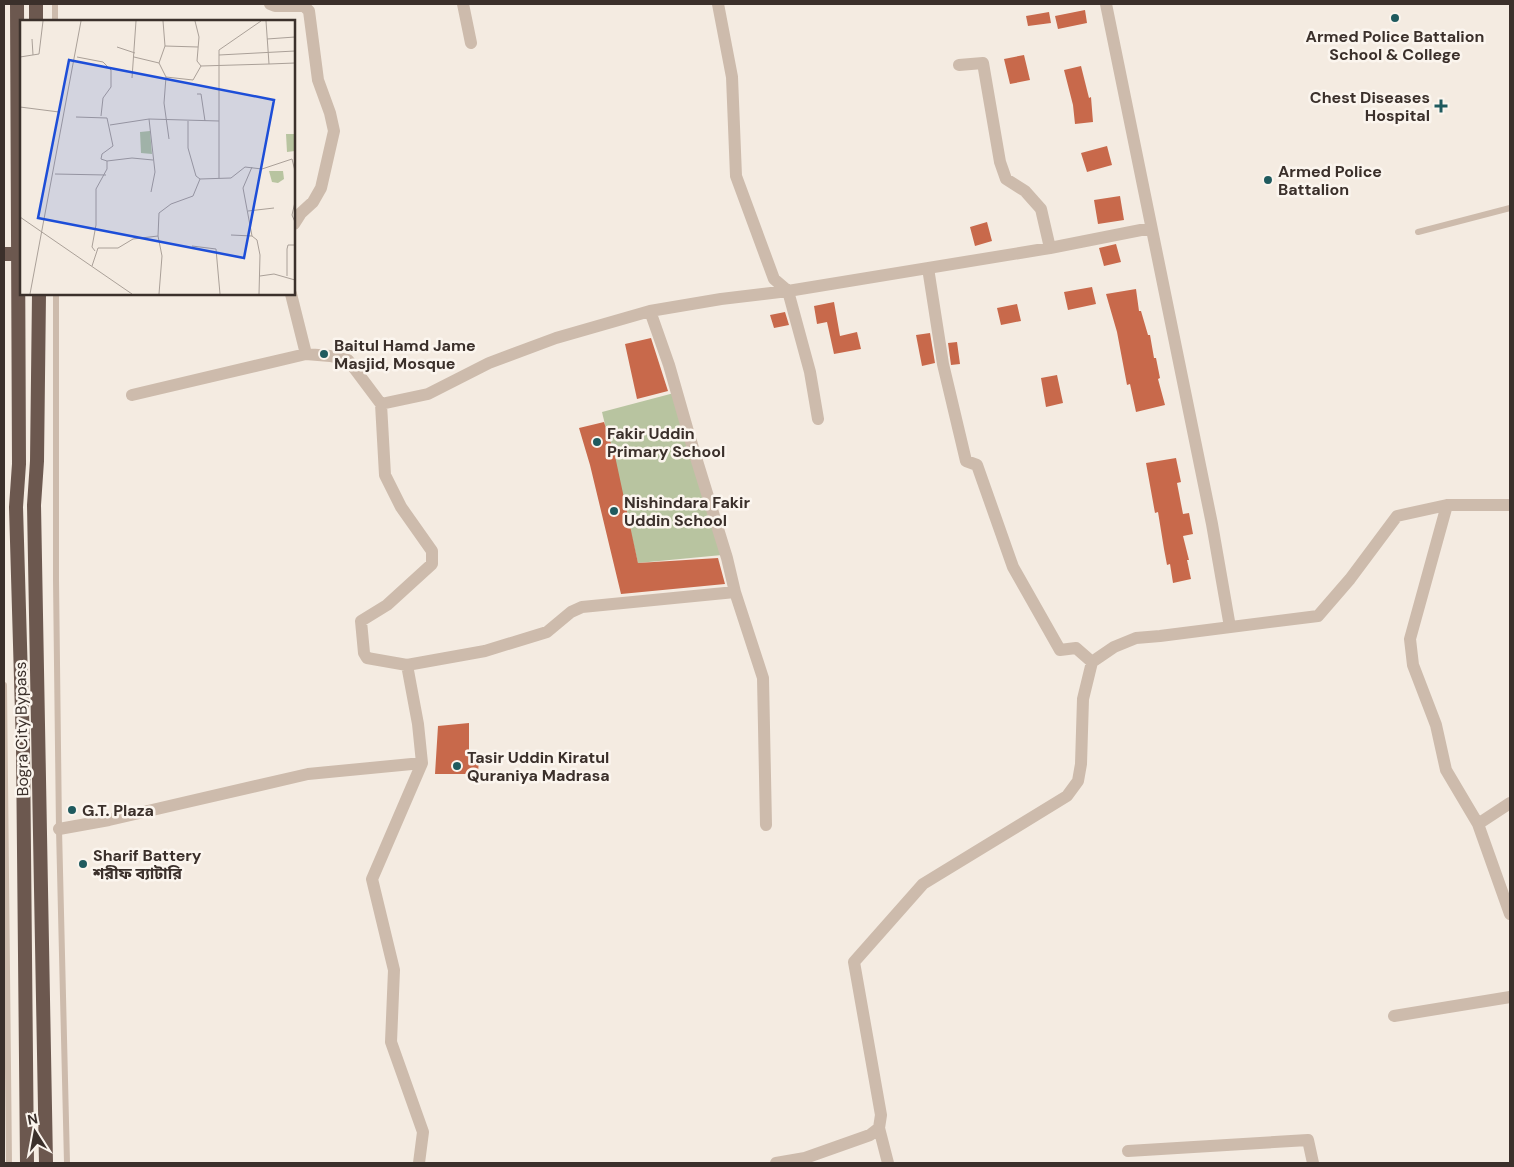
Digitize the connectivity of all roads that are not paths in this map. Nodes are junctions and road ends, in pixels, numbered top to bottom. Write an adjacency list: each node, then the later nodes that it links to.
1 (17, 4): 17 (highway, Bogra City Bypass)
2 (36, 4): 8 (highway)
3 (54, 4): 9 (lane)
4 (270, 4): 13 (street)
5 (463, 4): 10 (street)
6 (718, 4): 19 (street)
7 (1106, 4): 14 (street)
8 (36, 20)
9 (55, 20)
10 (470, 43)
11 (959, 65): 16 (street)
12 (1510, 208): 15 (lane)
13 (295, 222)
14 (1151, 228): 16 (street); 31 (street)
15 (1418, 232)
16 (1050, 248): 18 (street)
17 (10, 254): 48 (highway, Bogra City Bypass)
18 (928, 268): 19 (street); 32 (street)
19 (788, 290): 23 (street); 27 (street)
20 (39, 295): 49 (highway, Bogra City Bypass)
21 (56, 295): 39 (lane)
22 (291, 295): 24 (street)
23 (650, 311): 26 (street); 30 (street)
24 (306, 354): 25 (street); 26 (street)
25 (132, 395)
26 (381, 404): 33 (street)
27 (818, 419)
28 (1448, 505): 29 (street); 31 (street); 37 (street)
29 (1510, 505)
30 (735, 592): 33 (street); 38 (street)
31 (1230, 627): 32 (street)
32 (1092, 662): 45 (street)
33 (407, 665): 35 (street)
34 (4, 685): 43 (lane)
35 (422, 763): 39 (street); 51 (street)
36 (1510, 803): 37 (street)
37 (1478, 824): 40 (street)
38 (766, 825)
39 (59, 829): 50 (lane)
40 (1510, 914)
41 (1510, 997): 42 (street)
42 (1394, 1016)
43 (7, 1036): 44 (lane); 47 (lane)
44 (4, 1049)
45 (879, 1128): 52 (street); 53 (street)
46 (1128, 1151): 54 (street)
47 (9, 1163)
48 (27, 1163)
49 (46, 1163)
50 (67, 1163)
51 (419, 1163)
52 (776, 1163)
53 (888, 1163)
54 (1313, 1163)

